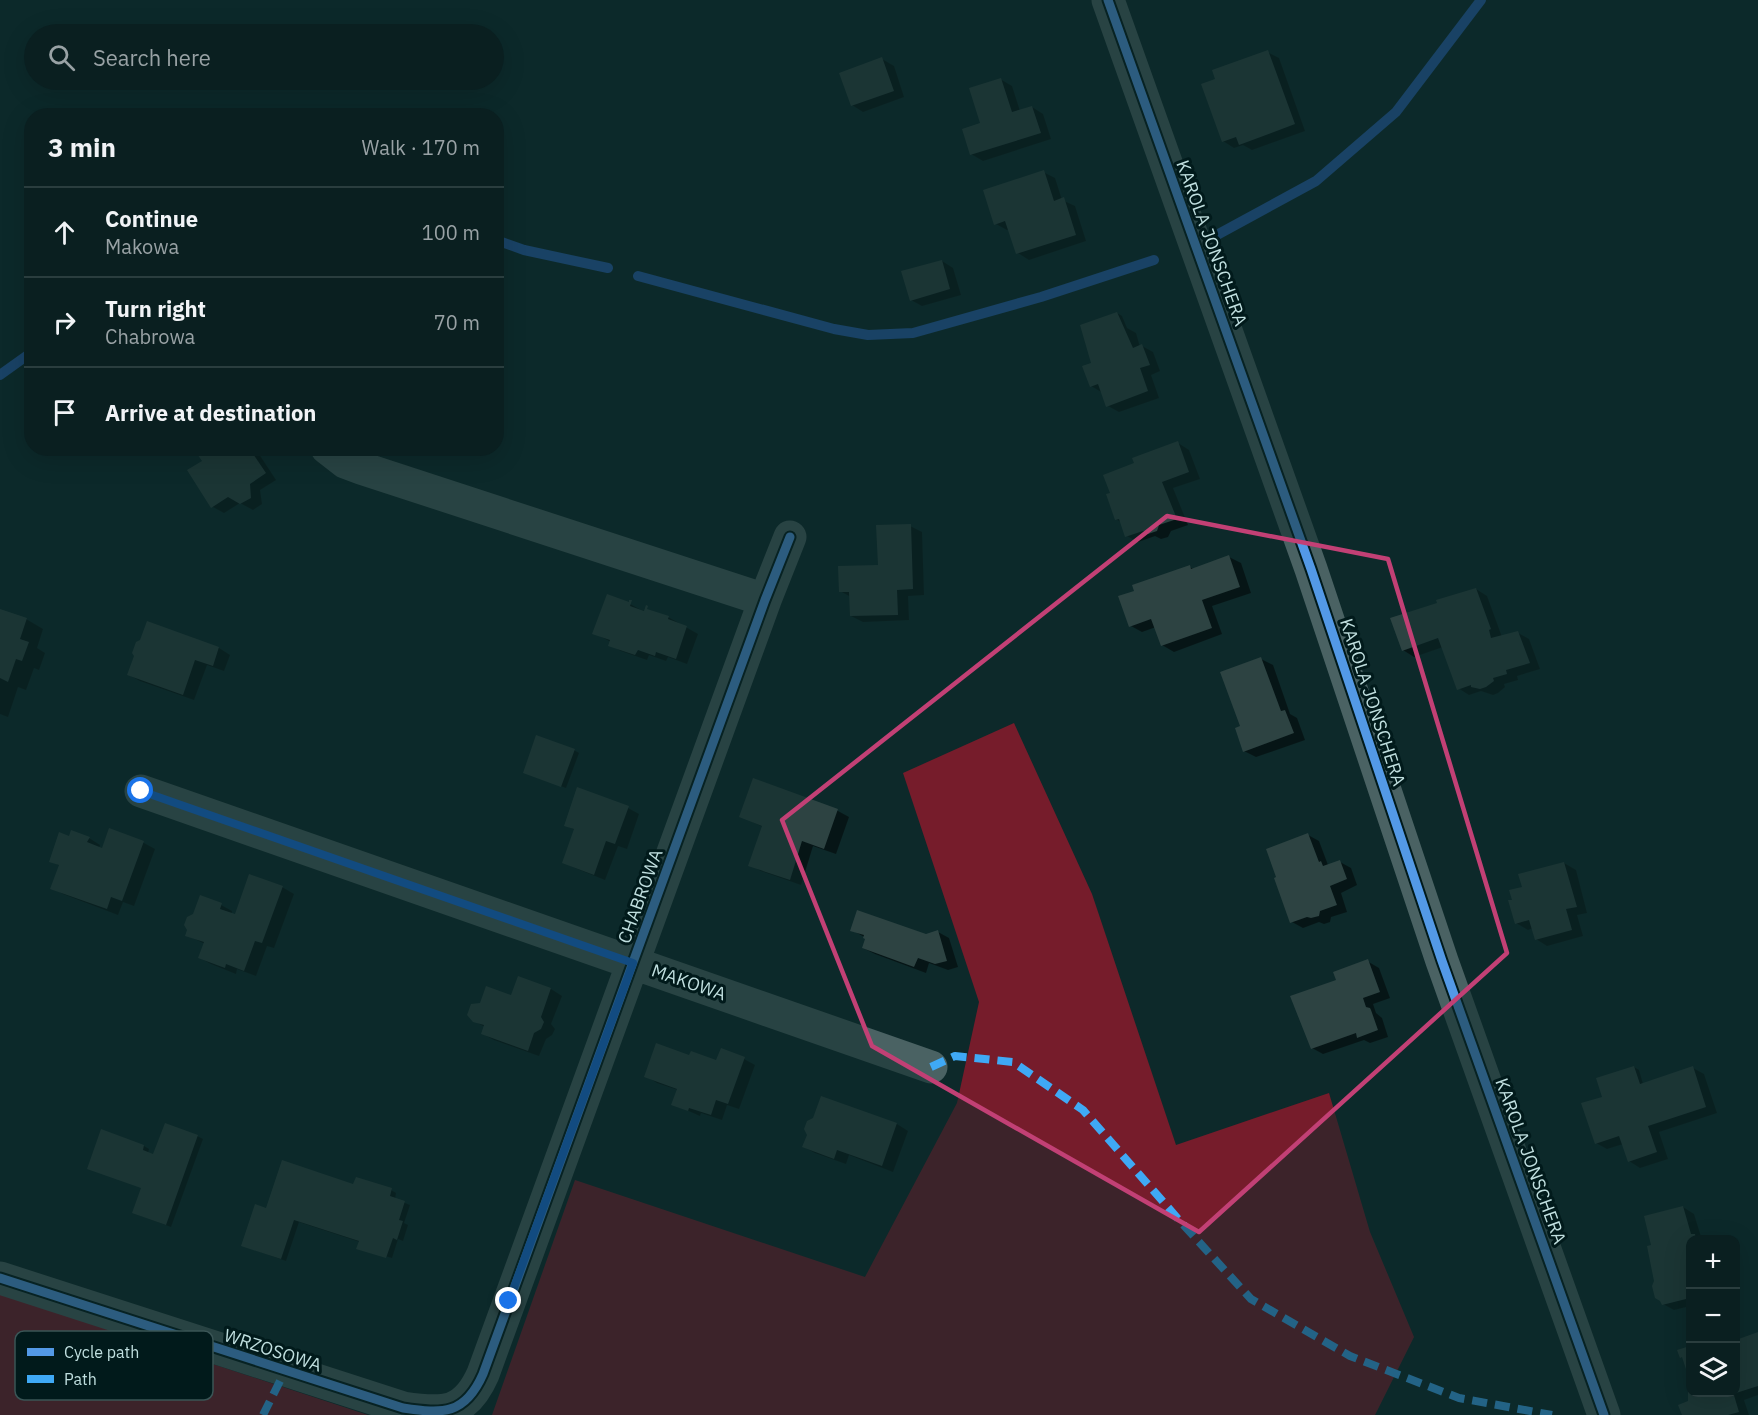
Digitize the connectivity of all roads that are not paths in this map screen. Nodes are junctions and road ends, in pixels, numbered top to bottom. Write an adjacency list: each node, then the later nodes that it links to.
1 (1108, 0): 12 (street, KAROLA JONSCHERA)
2 (337, 456): 4 (street)
3 (790, 537): 4 (street, CHABROWA)
4 (765, 600): 6 (street, CHABROWA)
5 (141, 791): 6 (street, MAKOWA)
6 (633, 963): 7 (street, MAKOWA); 11 (street, CHABROWA)
7 (931, 1067)
8 (0, 1278): 9 (street, WRZOSOWA)
9 (165, 1331)
10 (213, 1346): 11 (street, WRZOSOWA)
11 (435, 1413)
12 (1604, 1415)

